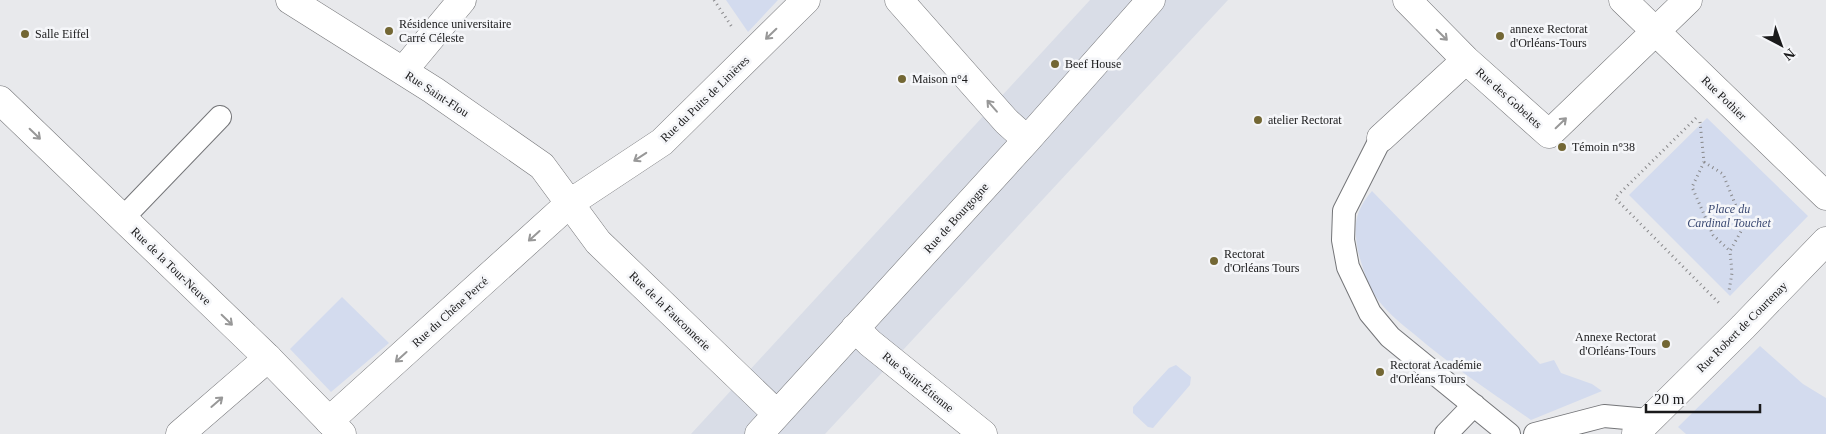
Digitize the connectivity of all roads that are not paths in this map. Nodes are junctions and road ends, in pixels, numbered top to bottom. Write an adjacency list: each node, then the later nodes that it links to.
1 (290, 0): 11 (street, Rue Saint-Flou)
2 (462, 0): 11 (street)
3 (806, 0): 17 (street, Rue du Puits de Linières, one-way to 17)
4 (899, 0): 15 (street, one-way to 4)
5 (1151, 0): 15 (street, Rue de Bourgogne)
6 (1407, 0): 10 (street, Rue des Gobelets, one-way to 10)
7 (1623, 0): 9 (street, Rue Pothier)
8 (1688, 0): 9 (street)
9 (1656, 31): 10 (street, Rue des Gobelets, one-way to 9); 16 (street, Rue Pothier)
10 (1466, 60): 14 (street)
11 (403, 71): 17 (street, Rue Saint-Flou)
12 (0, 100): 18 (street, Rue de la Tour-Neuve, one-way to 18)
13 (220, 117): 18 (lane)
14 (1381, 138): 22 (lane)
15 (1027, 140): 20 (street, Rue de Bourgogne)
16 (1826, 196)
17 (570, 203): 23 (street, Rue de la Fauconnerie); 24 (street, Rue du Chêne Percé, one-way to 24)
18 (122, 219): 21 (street, Rue de la Tour-Neuve, one-way to 21)
19 (1826, 241): 25 (street, Rue Robert de Courtenay)
20 (855, 328): 23 (street, Rue de Bourgogne); 28 (street, Rue Saint-Étienne)
21 (268, 358): 24 (street, Rue de la Tour-Neuve); 26 (street, one-way to 21)
22 (1474, 406): 29 (lane); 30 (lane)
23 (777, 414): 27 (street, Rue de Bourgogne)
24 (336, 428)
25 (1640, 430): 31 (lane)
26 (180, 434)
27 (759, 434)
28 (983, 434)
29 (1446, 434)
30 (1509, 434)
31 (1535, 434)

